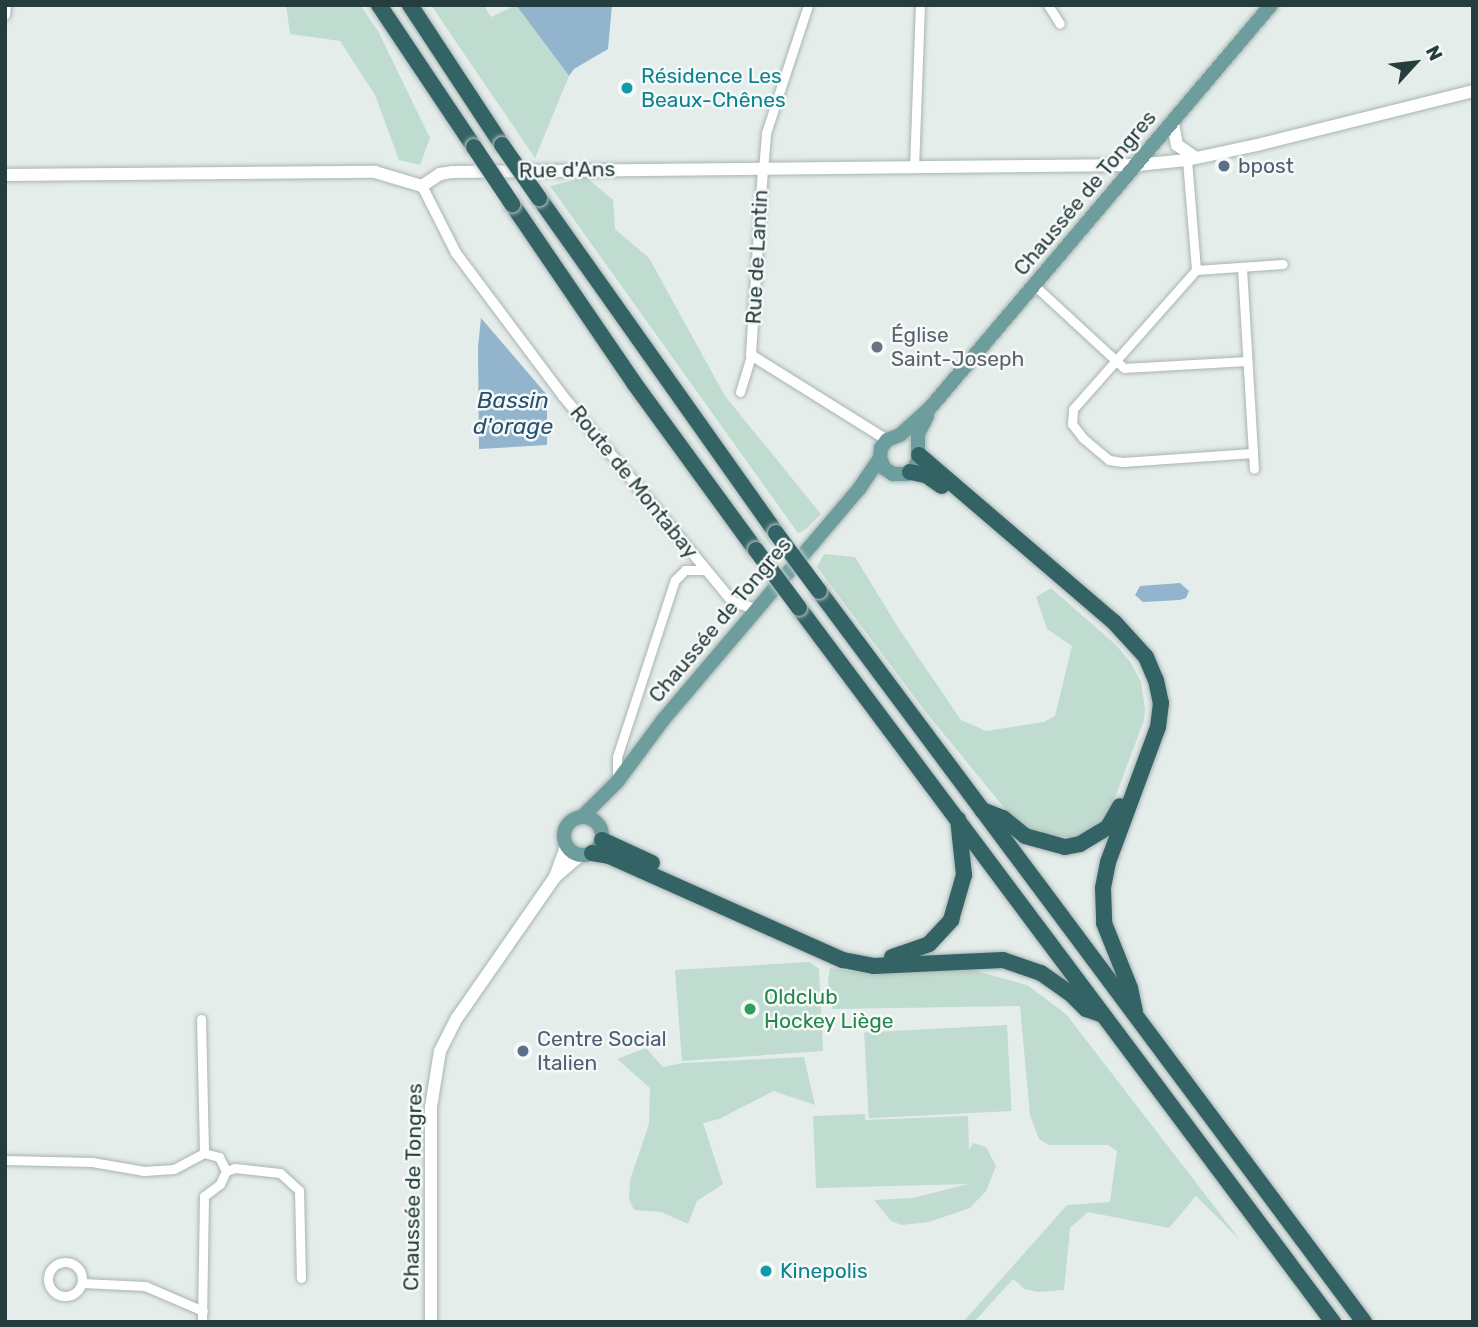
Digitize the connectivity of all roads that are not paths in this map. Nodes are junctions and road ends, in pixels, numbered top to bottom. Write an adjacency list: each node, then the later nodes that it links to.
1 (6, 5): 8 (street)
2 (379, 5): 42 (highway, bridge)
3 (410, 5): 40 (highway, bridge)
4 (808, 5): 16 (street, Rue de Lantin)
5 (920, 5): 15 (street)
6 (1048, 5): 9 (street)
7 (1271, 5): 11 (main road, Chaussée de Tongres)
8 (5, 15)
9 (1060, 24)
10 (1473, 91): 12 (main road, Rue d'Ans)
11 (1173, 123): 12 (main road); 13 (main road, Chaussée de Tongres)
12 (1192, 159): 13 (main road, Rue d'Ans); 22 (street)
13 (1137, 165): 14 (main road, Rue d'Ans); 19 (main road, Chaussée de Tongres)
14 (1108, 166): 15 (main road, Rue d'Ans); 19 (main road)
15 (914, 168): 16 (main road, Rue d'Ans)
16 (763, 169): 18 (main road, Rue d'Ans); 24 (street, Rue de Lantin)
17 (5, 175): 18 (main road)
18 (422, 186): 37 (street, Route de Montabay)
19 (1114, 191): 23 (main road, Chaussée de Tongres)
20 (1283, 264): 21 (street)
21 (1242, 268): 22 (street); 26 (street)
22 (1196, 270): 25 (street)
23 (1034, 285): 25 (street); 28 (main road, Chaussée de Tongres)
24 (751, 355): 27 (street); 29 (street, Rue de Lantin)
25 (1115, 360): 26 (street); 31 (street)
26 (1247, 361): 31 (street)
27 (740, 392)
28 (930, 408): 29 (main road, Chaussée de Tongres); 30 (main road, Chaussée de Tongres)
29 (893, 438): 30 (main road); 32 (main road, Chaussée de Tongres)
30 (919, 453): 35 (main road, Chaussée de Tongres); 47 (highway)
31 (1253, 453): 33 (street)
32 (880, 458): 34 (main road); 36 (main road, Chaussée de Tongres)
33 (1254, 469)
34 (888, 472): 35 (main road); 36 (main road, Chaussée de Tongres)
35 (910, 472): 40 (highway)
36 (859, 489): 38 (main road, Chaussée de Tongres)
37 (706, 570): 38 (street, Route de Montabay); 39 (street)
38 (756, 609): 39 (main road, Chaussée de Tongres)
39 (617, 782): 41 (main road, Chaussée de Tongres); 43 (main road, Chaussée de Tongres)
40 (982, 810): 47 (highway)
41 (582, 817): 43 (main road); 44 (main road, Chaussée de Tongres)
42 (958, 819): 43 (highway); 46 (highway)
43 (594, 844): 44 (main road); 45 (main road, Chaussée de Tongres); 46 (highway)
44 (566, 846): 45 (main road, Chaussée de Tongres)
45 (555, 877): 56 (main road, Chaussée de Tongres)
46 (1105, 1016): 57 (highway)
47 (1136, 1017): 58 (highway)
48 (201, 1019): 49 (street)
49 (204, 1153): 50 (street); 51 (street)
50 (5, 1160)
51 (226, 1171): 52 (street); 54 (street)
52 (301, 1278)
53 (82, 1283): 54 (street)
54 (203, 1311): 55 (street)
55 (202, 1322)
56 (432, 1322)
57 (1332, 1322)
58 (1364, 1322)

